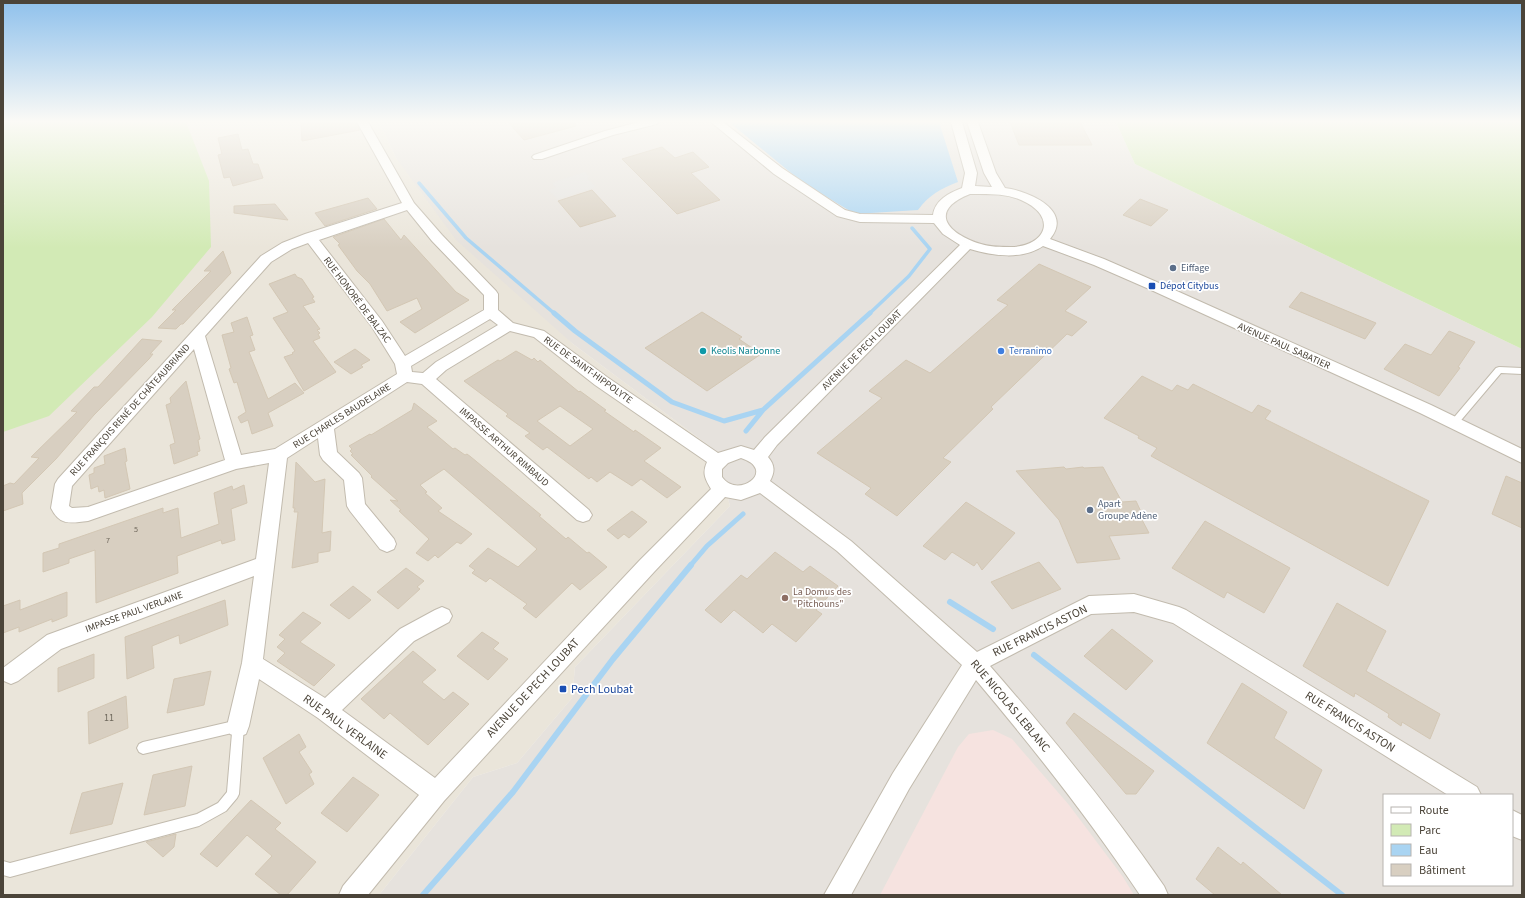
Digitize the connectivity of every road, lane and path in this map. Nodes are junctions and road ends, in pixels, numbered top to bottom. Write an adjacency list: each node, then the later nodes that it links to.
1 (386, 164): 7 (street)
2 (769, 164): 8 (street)
3 (968, 164): 5 (street)
4 (987, 164): 6 (street)
5 (968, 190): 6 (street); 8 (street)
6 (1000, 190): 10 (street)
7 (409, 205): 9 (street, RUE FRANÇOIS RENÉ DE CHÂTEAUBRIAND); 12 (street)
8 (939, 219): 11 (street)
9 (310, 237): 14 (street, RUE FRANÇOIS RENÉ DE CHÂTEAUBRIAND); 15 (street, RUE HONORÉ DE BALZAC)
10 (1043, 241): 11 (street); 18 (street, AVENUE PAUL SABATIER)
11 (968, 244): 21 (street, AVENUE DE PECH LOUBAT)
12 (490, 312): 13 (street, RUE DE SAINT-HIPPOLYTE); 15 (street, RUE CHARLES BAUDELAIRE)
13 (508, 326): 17 (street); 23 (street, RUE DE SAINT-HIPPOLYTE)
14 (197, 335): 24 (street); 24 (street, RUE FRANÇOIS RENÉ DE CHÂTEAUBRIAND)
15 (404, 370): 17 (street); 19 (street, RUE CHARLES BAUDELAIRE)
16 (1522, 371): 18 (lane)
17 (426, 378): 27 (street, IMPASSE ARTHUR RIMBAUD)
18 (1454, 423): 22 (street, AVENUE PAUL SABATIER)
19 (325, 427): 20 (street, RUE CHARLES BAUDELAIRE); 28 (street)
20 (279, 455): 24 (street, RUE FRANÇOIS RENÉ DE CHÂTEAUBRIAND); 29 (street)
21 (758, 457): 23 (street); 25 (street)
22 (1522, 457)
23 (718, 461): 26 (street)
24 (235, 463)
25 (761, 484): 26 (street); 31 (street, RUE NICOLAS LEBLANC)
26 (723, 488): 37 (street, AVENUE DE PECH LOUBAT)
27 (583, 515)
28 (387, 544)
29 (264, 564): 32 (street); 33 (street, IMPASSE PAUL VERLAINE)
30 (442, 616): 34 (street)
31 (976, 663): 38 (street, RUE FRANCIS ASTON); 43 (street); 44 (street, RUE NICOLAS LEBLANC)
32 (252, 664): 34 (street, RUE PAUL VERLAINE); 35 (street)
33 (11, 674)
34 (326, 711): 37 (street, RUE PAUL VERLAINE)
35 (238, 726): 36 (lane); 41 (lane)
36 (143, 748)
37 (436, 793): 42 (street, AVENUE DE PECH LOUBAT)
38 (1467, 794)
39 (1513, 823): 40 (street)
40 (1522, 828)
41 (3, 868)
42 (352, 895)
43 (837, 895)
44 (1155, 895)

